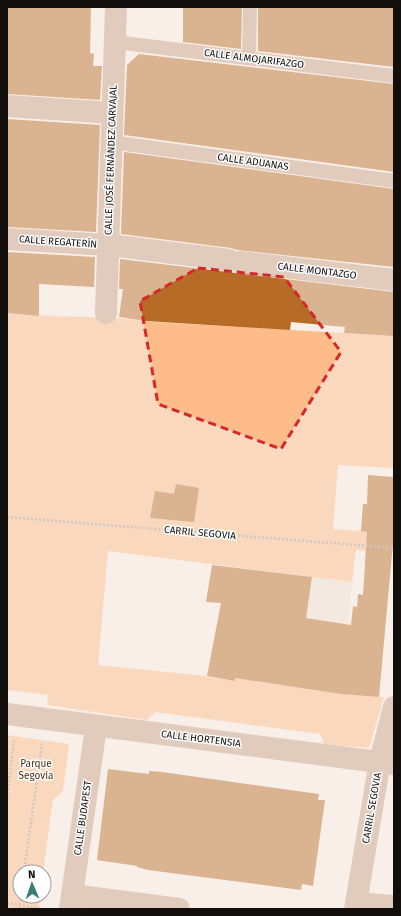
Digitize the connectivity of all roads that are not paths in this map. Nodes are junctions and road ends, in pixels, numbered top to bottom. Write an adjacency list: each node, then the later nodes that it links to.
1 (116, 7): 3 (street, CALLE JOSÉ FERNÁNDEZ CARVAJAL)
2 (250, 7): 4 (lane)
3 (115, 42): 4 (lane, CALLE ALMOJARIFAZGO); 7 (street, CALLE JOSÉ FERNÁNDEZ CARVAJAL)
4 (249, 58): 5 (lane, CALLE ALMOJARIFAZGO)
5 (394, 76)
6 (7, 106): 7 (street)
7 (112, 113): 8 (street, CALLE JOSÉ FERNÁNDEZ CARVAJAL)
8 (111, 142): 9 (lane, CALLE ADUANAS); 11 (street, CALLE JOSÉ FERNÁNDEZ CARVAJAL)
9 (394, 181)
10 (7, 239): 11 (street, CALLE REGATERÍN)
11 (109, 245): 12 (street, CALLE MONTAZGO); 13 (street, CALLE JOSÉ FERNÁNDEZ CARVAJAL)
12 (394, 280)
13 (106, 313)
14 (394, 707): 17 (street, CARRIL SEGOVIA)
15 (7, 714): 16 (street, CALLE HORTENSIA)
16 (96, 727): 17 (street, CALLE HORTENSIA); 18 (street, CALLE BUDAPEST)
17 (387, 762): 19 (street, CARRIL SEGOVIA)
18 (71, 902): 21 (street)
19 (356, 906): 20 (street)
20 (394, 906)
21 (180, 909)

